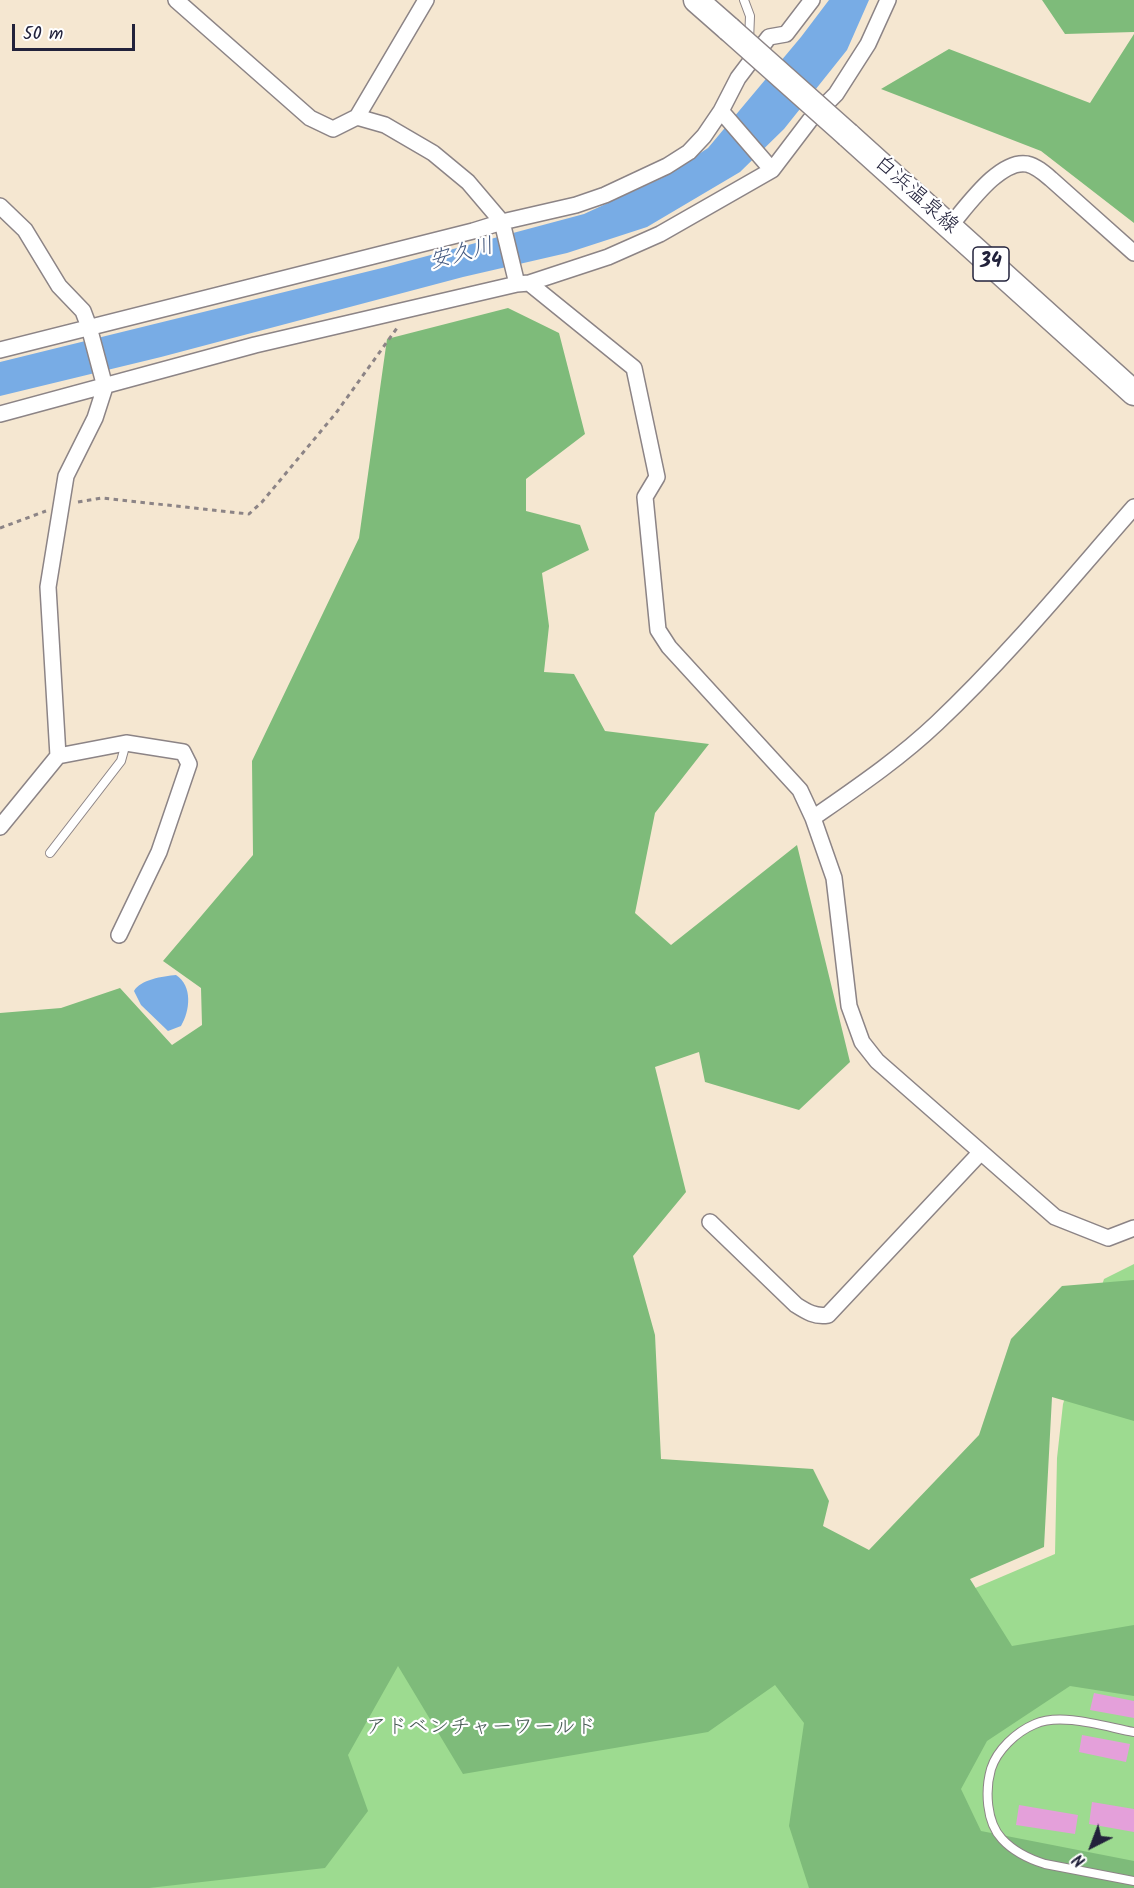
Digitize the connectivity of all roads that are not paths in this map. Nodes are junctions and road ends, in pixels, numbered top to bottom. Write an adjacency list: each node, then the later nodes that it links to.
1 (176, 0): 9 (street)
2 (426, 0): 9 (street)
3 (696, 0): 13 (main road, 白浜温泉線 / 34, bridge)
4 (744, 0): 7 (lane)
5 (812, 0): 7 (street)
6 (888, 0): 10 (street)
7 (748, 64): 8 (street)
8 (723, 113): 10 (street); 12 (street)
9 (357, 117): 12 (street)
10 (769, 167): 15 (street)
11 (0, 206): 16 (street)
12 (502, 222): 15 (street); 16 (street)
13 (949, 227): 14 (street); 19 (main road, 白浜温泉線 / 34)
14 (1134, 253)
15 (523, 283): 18 (street); 24 (street)
16 (89, 327): 17 (street); 18 (street)
17 (0, 350)
18 (105, 387): 20 (street); 23 (street)
19 (1134, 393)
20 (0, 414)
21 (1134, 507): 24 (street)
22 (126, 743): 23 (street); 26 (lane); 27 (street)
23 (58, 756): 25 (street)
24 (813, 818): 28 (street)
25 (0, 827)
26 (50, 853)
27 (119, 934)
28 (981, 1152): 29 (street); 30 (street)
29 (710, 1222)
30 (1134, 1228)
31 (1134, 1732): 32 (lane)
32 (1134, 1881)

